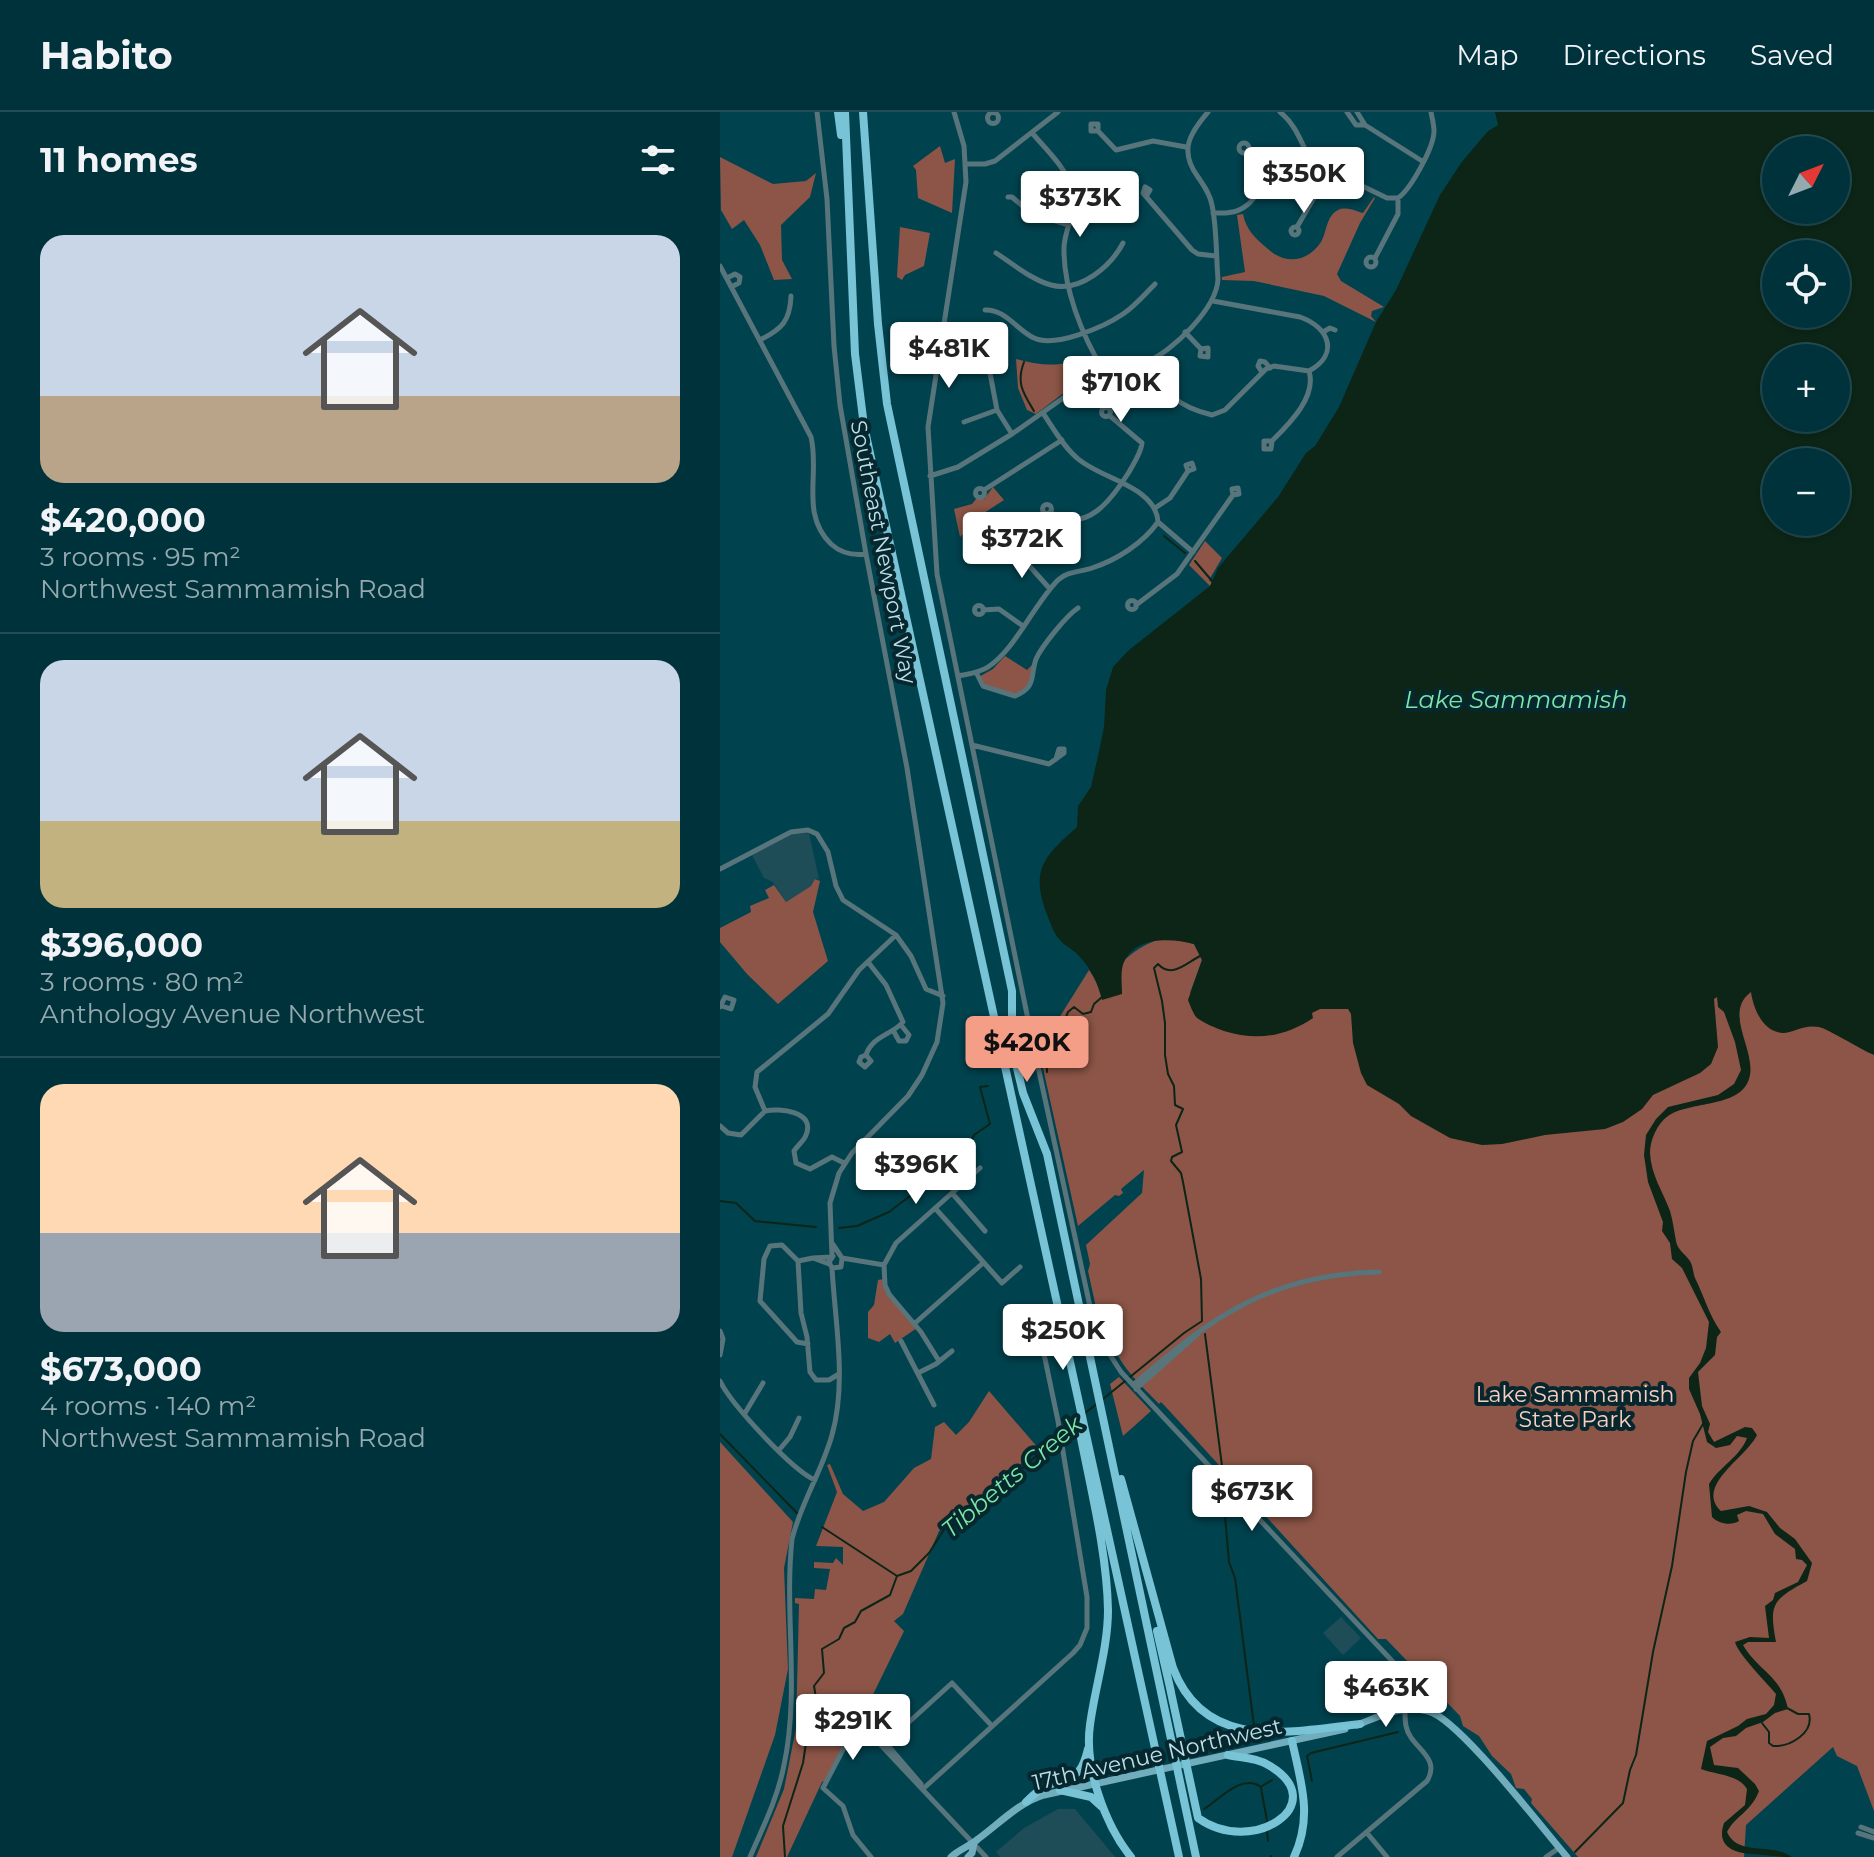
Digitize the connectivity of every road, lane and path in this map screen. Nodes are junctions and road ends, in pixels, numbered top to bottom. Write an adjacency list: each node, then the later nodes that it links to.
1 (817, 112): 72 (street, Southeast Newport Way)
2 (838, 112): 19 (highway)
3 (845, 112): 19 (highway)
4 (863, 112): 117 (highway)
5 (954, 112): 21 (street)
6 (1195, 112): 13 (street)
7 (1208, 112): 13 (street)
8 (1280, 112): 22 (street)
9 (1347, 112): 14 (street)
10 (1357, 112): 14 (street)
11 (1431, 112): 20 (street)
12 (1056, 113): 16 (street)
13 (1202, 119): 17 (street)
14 (1365, 125): 20 (street)
15 (1098, 131): 17 (street)
16 (1032, 133): 21 (street); 25 (street)
17 (1186, 147): 28 (street)
18 (1248, 151): 28 (street)
19 (846, 161): 120 (highway)
20 (1423, 161): 26 (street)
21 (966, 164): 63 (street)
22 (1325, 179): 26 (street); 30 (street)
23 (1147, 195): 33 (street)
24 (1008, 197): 29 (street)
25 (1074, 198): 27 (street); 27 (street)
26 (1398, 198): 34 (street)
27 (1074, 207): 29 (street)
28 (1213, 213): 33 (street)
29 (1069, 225): 38 (street)
30 (1297, 227)
31 (1123, 243): 38 (street)
32 (996, 253): 38 (street)
33 (1216, 256): 41 (street)
34 (1375, 258)
35 (720, 266): 36 (street)
36 (727, 278): 39 (street); 39 (street)
37 (1155, 284): 44 (street)
38 (1069, 285): 44 (street)
39 (731, 287): 47 (street)
40 (791, 296): 47 (street)
41 (1213, 301): 45 (street); 46 (street)
42 (985, 310): 44 (street)
43 (1335, 330): 46 (street)
44 (1084, 331): 52 (street)
45 (1185, 332): 48 (street); 49 (street)
46 (1325, 335): 53 (street)
47 (760, 340): 72 (street)
48 (1201, 349)
49 (1148, 361): 52 (street); 54 (street)
50 (976, 367): 55 (street)
51 (1270, 368): 53 (street); 54 (street); 54 (street)
52 (1103, 370): 56 (street)
53 (1309, 371): 61 (street)
54 (1262, 372)
55 (997, 410): 58 (street); 59 (street)
56 (1043, 413): 59 (street); 60 (street)
57 (1109, 415): 64 (street)
58 (964, 422)
59 (1012, 434): 63 (street)
60 (1062, 440): 64 (street); 65 (street)
61 (1272, 441)
62 (1188, 471): 67 (street)
63 (930, 476): 79 (street)
64 (1122, 483): 67 (street); 68 (street)
65 (984, 490)
66 (1233, 495): 71 (street)
67 (1155, 508): 69 (street)
68 (1050, 512)
69 (1158, 522): 71 (street); 73 (street)
70 (1008, 542): 73 (street)
71 (1193, 552): 74 (street)
72 (866, 554): 85 (street, Southeast Newport Way)
73 (1050, 589): 77 (street)
74 (1136, 605)
75 (1078, 608): 78 (street)
76 (983, 610): 77 (street)
77 (1023, 626): 78 (street)
78 (976, 672): 79 (street)
79 (958, 676): 80 (street)
80 (972, 745): 81 (street); 115 (street)
81 (1056, 759)
82 (720, 869): 83 (street)
83 (896, 935): 84 (street); 85 (street)
84 (868, 962): 86 (street); 89 (street)
85 (943, 996): 91 (street, Southeast Newport Way)
86 (901, 1025): 87 (street); 87 (street)
87 (893, 1030): 88 (street)
88 (866, 1055)
89 (765, 1111): 90 (street); 91 (street)
90 (720, 1126)
91 (844, 1163): 97 (street)
92 (980, 1168): 93 (street)
93 (952, 1193): 94 (street); 95 (street)
94 (935, 1208): 98 (street); 99 (street)
95 (985, 1231)
96 (798, 1261): 97 (street); 106 (street); 106 (street)
97 (836, 1262): 99 (street); 111 (street)
98 (983, 1263): 100 (street); 102 (street)
99 (884, 1265): 102 (street)
100 (1020, 1267)
101 (1379, 1272): 115 (street)
102 (914, 1324): 109 (street)
103 (1035, 1326): 129 (street)
104 (720, 1331): 108 (street)
105 (901, 1341): 110 (street)
106 (808, 1344): 112 (street)
107 (952, 1351): 109 (street)
108 (720, 1355)
109 (939, 1361): 110 (street)
110 (918, 1373): 118 (street)
111 (839, 1374): 112 (street); 116 (street)
112 (829, 1380): 116 (street)
113 (720, 1381): 119 (street)
114 (763, 1383): 119 (street)
115 (1133, 1385): 125 (street)
116 (839, 1387): 123 (street)
117 (1099, 1401): 124 (highway); 153 (highway)
118 (934, 1405)
119 (745, 1413): 122 (street)
120 (1079, 1417): 132 (highway); 152 (highway)
121 (799, 1418): 122 (street)
122 (779, 1450): 123 (street)
123 (815, 1480): 146 (street)
124 (1135, 1532): 128 (highway); 142 (highway)
125 (1406, 1708): 128 (main road, 17th Avenue Northwest); 141 (street); 145 (main road)
126 (867, 1718): 127 (street); 127 (street); 131 (street)
127 (859, 1724): 135 (street); 147 (street)
128 (1360, 1724): 130 (main road, 17th Avenue Northwest)
129 (992, 1726): 131 (street); 135 (street)
130 (1292, 1741): 133 (main road, 17th Avenue Northwest); 154 (highway)
131 (887, 1742): 135 (street)
132 (1089, 1744): 134 (highway); 137 (highway)
133 (1228, 1755): 134 (main road, 17th Avenue Northwest); 139 (highway)
134 (1097, 1783): 136 (main road, 17th Avenue Northwest); 138 (highway)
135 (924, 1788): 144 (street)
136 (1060, 1790): 137 (main road, 17th Avenue Northwest); 138 (highway)
137 (1026, 1802): 144 (main road, 17th Avenue Northwest)
138 (1103, 1810): 151 (highway)
139 (1290, 1821)
140 (1860, 1830): 143 (street)
141 (1367, 1833): 155 (street); 156 (street)
142 (1208, 1835)
143 (1874, 1835)
144 (974, 1843): 148 (main road, 17th Avenue Northwest); 149 (main road, 17th Avenue Northwest); 150 (street)
145 (1562, 1854): 157 (street)
146 (750, 1857)
147 (871, 1857)
148 (951, 1857)
149 (968, 1857)
150 (986, 1857)
151 (1131, 1857)
152 (1179, 1857)
153 (1196, 1857)
154 (1294, 1857)
155 (1337, 1857)
156 (1387, 1857)
157 (1546, 1857)

